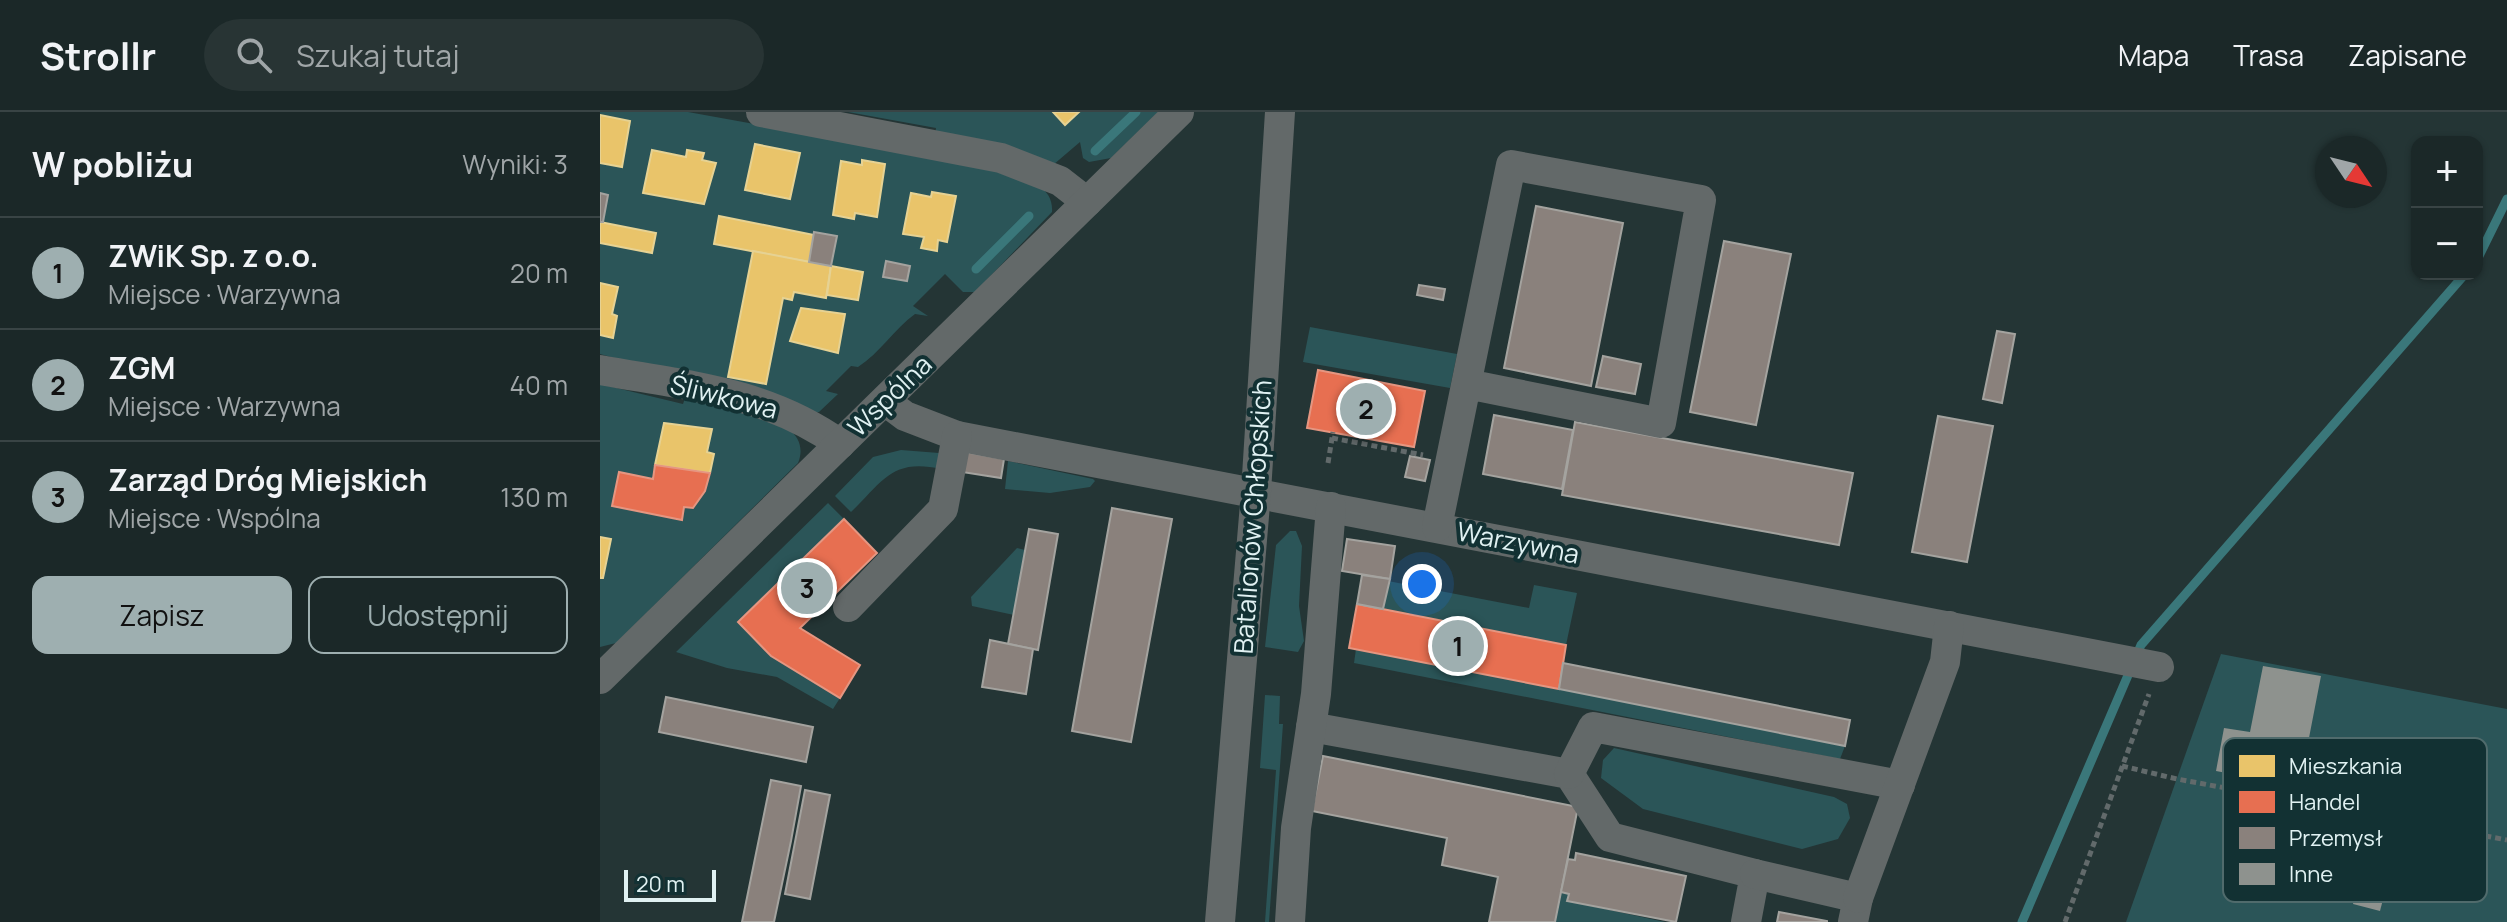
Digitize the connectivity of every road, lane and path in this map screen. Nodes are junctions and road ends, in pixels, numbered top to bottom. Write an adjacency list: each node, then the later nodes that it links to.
1 (761, 112): 4 (street)
2 (1179, 112): 4 (street, Wspólna)
3 (1280, 112): 12 (street, Batalionów Chłopskich)
4 (1087, 202): 7 (street, Wspólna)
5 (600, 370): 9 (street, Śliwkowa)
6 (1467, 384): 6 (street); 11 (street)
7 (885, 401): 8 (street, Warzywna); 9 (street, Wspólna)
8 (957, 436): 12 (street, Warzywna); 15 (street)
9 (840, 444): 18 (street, Wspólna)
10 (1328, 463): 11 (path)
11 (1440, 471): 14 (street)
12 (1256, 492): 13 (street, Warzywna); 28 (street, Batalionów Chłopskich)
13 (1331, 507): 14 (street, Warzywna); 19 (street)
14 (1437, 527): 16 (street, Warzywna)
15 (848, 607)
16 (1949, 626): 17 (street, Warzywna); 22 (street)
17 (2142, 663): 20 (path)
18 (600, 679)
19 (1311, 727): 21 (street); 29 (street)
20 (2122, 766): 23 (path); 31 (path)
21 (1569, 774): 22 (street); 26 (street)
22 (1900, 785): 27 (street)
23 (2223, 788)
24 (2487, 836): 25 (path)
25 (2507, 840)
26 (1755, 874): 27 (street); 30 (street)
27 (1856, 910)
28 (1220, 922)
29 (1290, 922)
30 (1746, 922)
31 (2065, 922)

